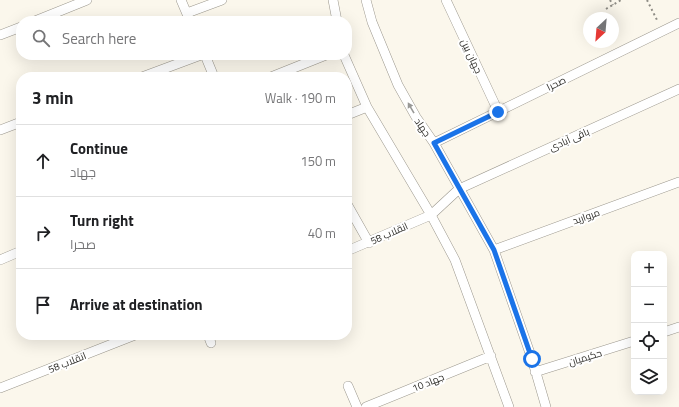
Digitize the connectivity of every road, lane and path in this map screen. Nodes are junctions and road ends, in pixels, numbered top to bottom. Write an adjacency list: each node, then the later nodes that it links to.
1 (86, 0): 10 (street)
2 (181, 0): 14 (street)
3 (222, 0): 15 (street)
4 (333, 0): 16 (street)
5 (366, 0): 37 (street, جهاد, one-way to 5)
6 (446, 0): 33 (street, جهان بین)
7 (610, 0): 11 (path)
8 (621, 0): 11 (path)
9 (647, 0): 20 (path)
10 (64, 4): 13 (street)
11 (614, 5): 12 (path)
12 (606, 9)
13 (44, 16)
14 (188, 16)
15 (190, 16)
16 (336, 16)
17 (679, 23): 20 (street, صحرا)
18 (0, 24): 21 (street)
19 (16, 28): 21 (street)
20 (662, 31): 33 (street, صحرا)
21 (2, 34)
22 (188, 60): 26 (street)
23 (206, 60): 27 (street)
24 (314, 60): 28 (street)
25 (346, 60): 29 (street)
26 (155, 72)
27 (212, 72)
28 (284, 72)
29 (352, 72)
30 (352, 73): 32 (street)
31 (679, 89): 39 (street, باقی آبادی)
32 (367, 107): 34 (street); 41 (street)
33 (498, 112): 37 (street, صحرا)
34 (352, 113)
35 (16, 124): 36 (street)
36 (0, 130)
37 (434, 143): 39 (street, جهاد)
38 (679, 182): 44 (street, مروارید)
39 (459, 189): 41 (street, باقی آبادی); 44 (street, جهاد)
40 (352, 213): 42 (street)
41 (431, 214): 42 (street, انقلاب 58); 51 (street)
42 (369, 243): 43 (street, انقلاب 58)
43 (352, 249)
44 (494, 250): 52 (street, جهاد)
45 (16, 253): 46 (street)
46 (0, 260)
47 (679, 327): 48 (street)
48 (667, 331)
49 (122, 340): 54 (street, انقلاب 58)
50 (631, 342): 52 (street, حکیمیان)
51 (491, 356): 56 (street, جهاد 10); 57 (street)
52 (535, 372): 58 (street, جهاد)
53 (348, 386): 55 (street)
54 (0, 388)
55 (357, 407)
56 (366, 407)
57 (508, 407)
58 (546, 407)

